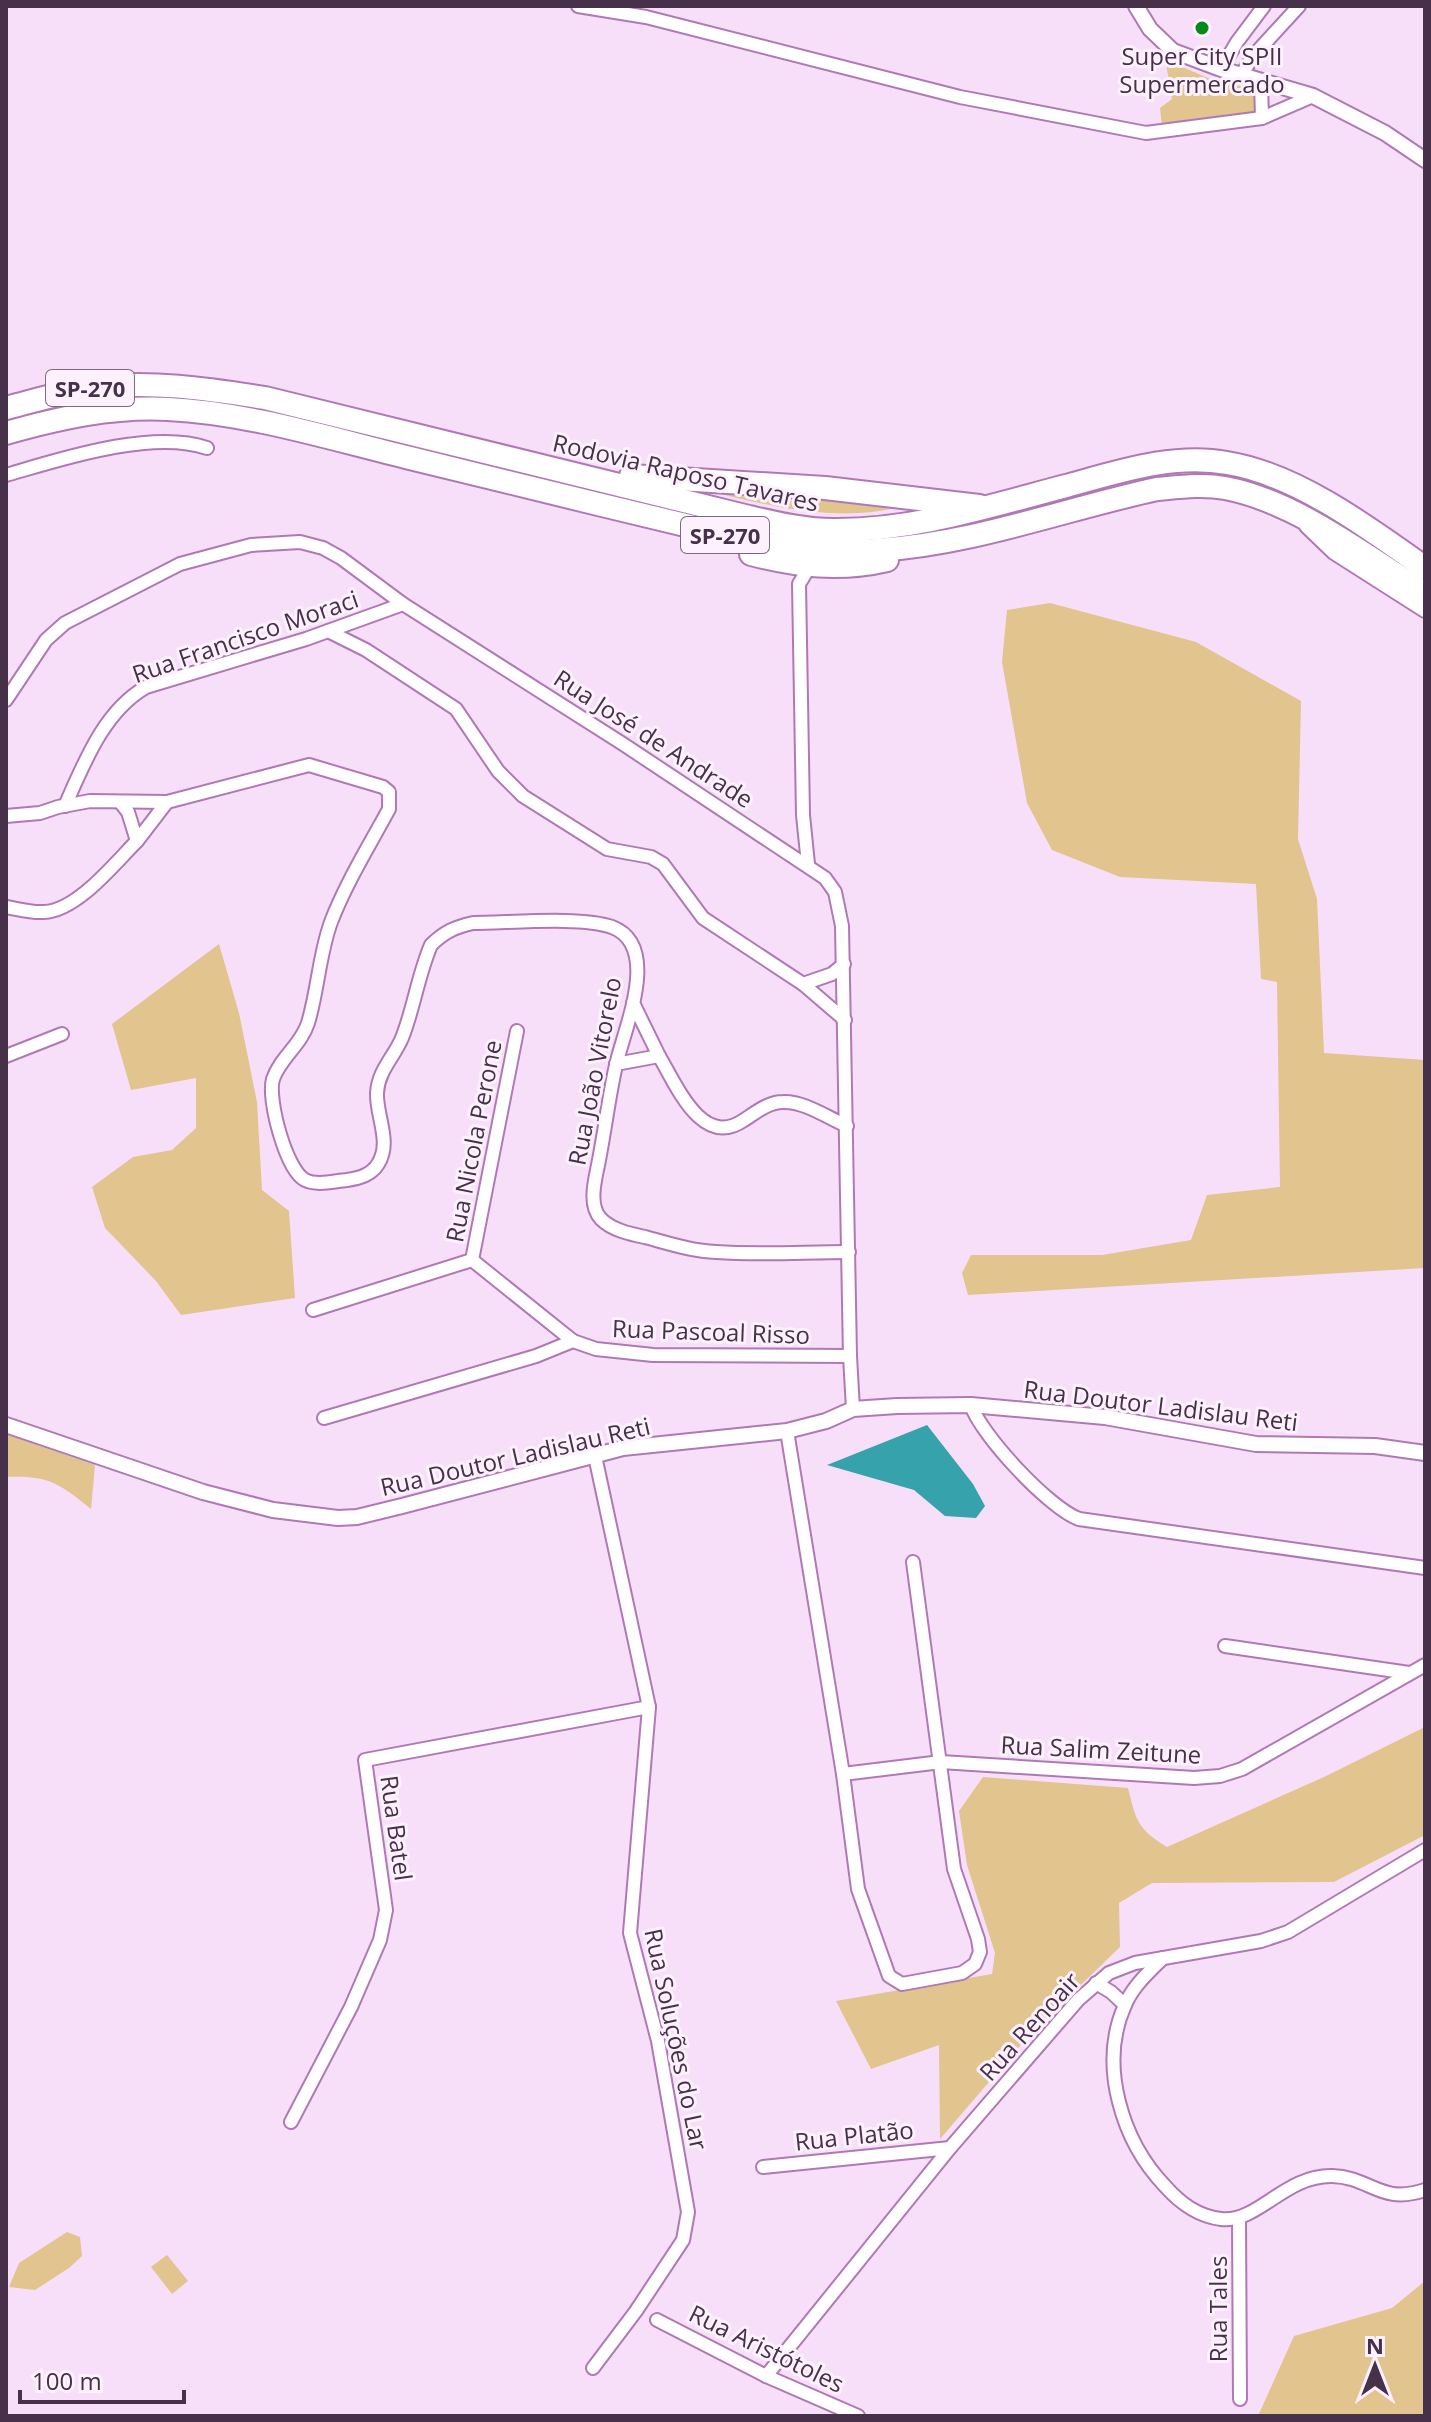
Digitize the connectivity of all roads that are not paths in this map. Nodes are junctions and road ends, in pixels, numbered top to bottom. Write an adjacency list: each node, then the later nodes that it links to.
1 (578, 6): 9 (street)
2 (1136, 6): 5 (street)
3 (1264, 6): 5 (street)
4 (1299, 6): 6 (street)
5 (1221, 69): 6 (street)
6 (1241, 75): 7 (street)
7 (1261, 81): 8 (street); 9 (street)
8 (1313, 96): 9 (street); 10 (street)
9 (1262, 118)
10 (1425, 160)
11 (6, 408): 14 (highway, Rodovia Raposo Tavares / SP-270)
12 (6, 433): 16 (highway, Rodovia Raposo Tavares / SP-270)
13 (207, 448): 15 (street)
14 (558, 470): 17 (highway); 17 (highway, Rodovia Raposo Tavares / SP-270)
15 (6, 475)
16 (610, 508): 19 (highway, Rodovia Raposo Tavares / SP-270); 21 (highway)
17 (987, 508): 20 (highway, Rodovia Raposo Tavares / SP-270)
18 (1293, 511): 19 (highway, Rodovia Raposo Tavares / SP-270); 22 (highway, Rodovia Raposo Tavares / SP-270); 24 (street)
19 (963, 538): 21 (highway)
20 (1425, 568)
21 (805, 575): 32 (street)
22 (1425, 593)
23 (403, 604): 25 (street, Rua Francisco Moraci); 26 (street, Rua José de Andrade); 32 (street, Rua José de Andrade)
24 (1425, 610)
25 (328, 631): 29 (street, Rua Francisco Moraci); 35 (street)
26 (6, 700)
27 (167, 802): 28 (street); 31 (street); 36 (street, Rua João Vitorelo)
28 (121, 803): 29 (street); 31 (street)
29 (65, 806): 30 (street)
30 (6, 816)
31 (137, 841): 33 (street)
32 (808, 864): 34 (street, Rua José de Andrade)
33 (6, 907)
34 (844, 964): 35 (street); 37 (street, Rua José de Andrade)
35 (803, 984): 37 (street)
36 (633, 1003): 41 (street); 42 (street, Rua João Vitorelo)
37 (845, 1020): 43 (street, Rua José de Andrade)
38 (517, 1031): 45 (street, Rua Nicola Perone)
39 (62, 1034): 40 (street)
40 (6, 1056)
41 (659, 1056): 42 (street); 43 (street)
42 (616, 1064): 44 (street, Rua João Vitorelo)
43 (847, 1126): 44 (street, Rua José de Andrade)
44 (849, 1252): 48 (street, Rua José de Andrade)
45 (472, 1260): 46 (street); 47 (street, Rua Pascoal Risso)
46 (313, 1310)
47 (573, 1341): 48 (street, Rua Pascoal Risso); 51 (street)
48 (850, 1356): 50 (street, Rua José de Andrade)
49 (971, 1405): 50 (street, Rua Doutor Ladislau Reti); 54 (street, Rua Doutor Ladislau Reti); 57 (street)
50 (853, 1409): 53 (street, Rua Doutor Ladislau Reti)
51 (324, 1418)
52 (6, 1425): 55 (street, Rua Doutor Ladislau Reti)
53 (787, 1431): 55 (street, Rua Doutor Ladislau Reti); 63 (street)
54 (1425, 1453)
55 (595, 1456): 61 (street, Rua Soluções do Lar)
56 (913, 1562): 62 (street)
57 (1425, 1568)
58 (1225, 1646): 60 (street)
59 (1425, 1665): 60 (street, Rua Salim Zeitune)
60 (1409, 1673): 62 (street, Rua Salim Zeitune)
61 (649, 1707): 68 (street, Rua Batel); 74 (street, Rua Soluções do Lar)
62 (941, 1762): 63 (street, Rua Salim Zeitune); 63 (street)
63 (843, 1774)
64 (1425, 1850): 65 (street, Rua Renoair)
65 (1163, 1958): 66 (street, Rua Renoair); 67 (street)
66 (1096, 1983): 67 (street); 69 (street, Rua Renoair)
67 (1125, 2005): 72 (street)
68 (291, 2122)
69 (950, 2148): 70 (street, Rua Platão); 75 (street, Rua Renoair)
70 (763, 2167)
71 (1425, 2190): 72 (street)
72 (1239, 2219): 76 (street, Rua Tales)
73 (657, 2320): 75 (street, Rua Aristótoles)
74 (593, 2368)
75 (766, 2376): 77 (street, Rua Aristótoles)
76 (1240, 2399)
77 (858, 2416)

